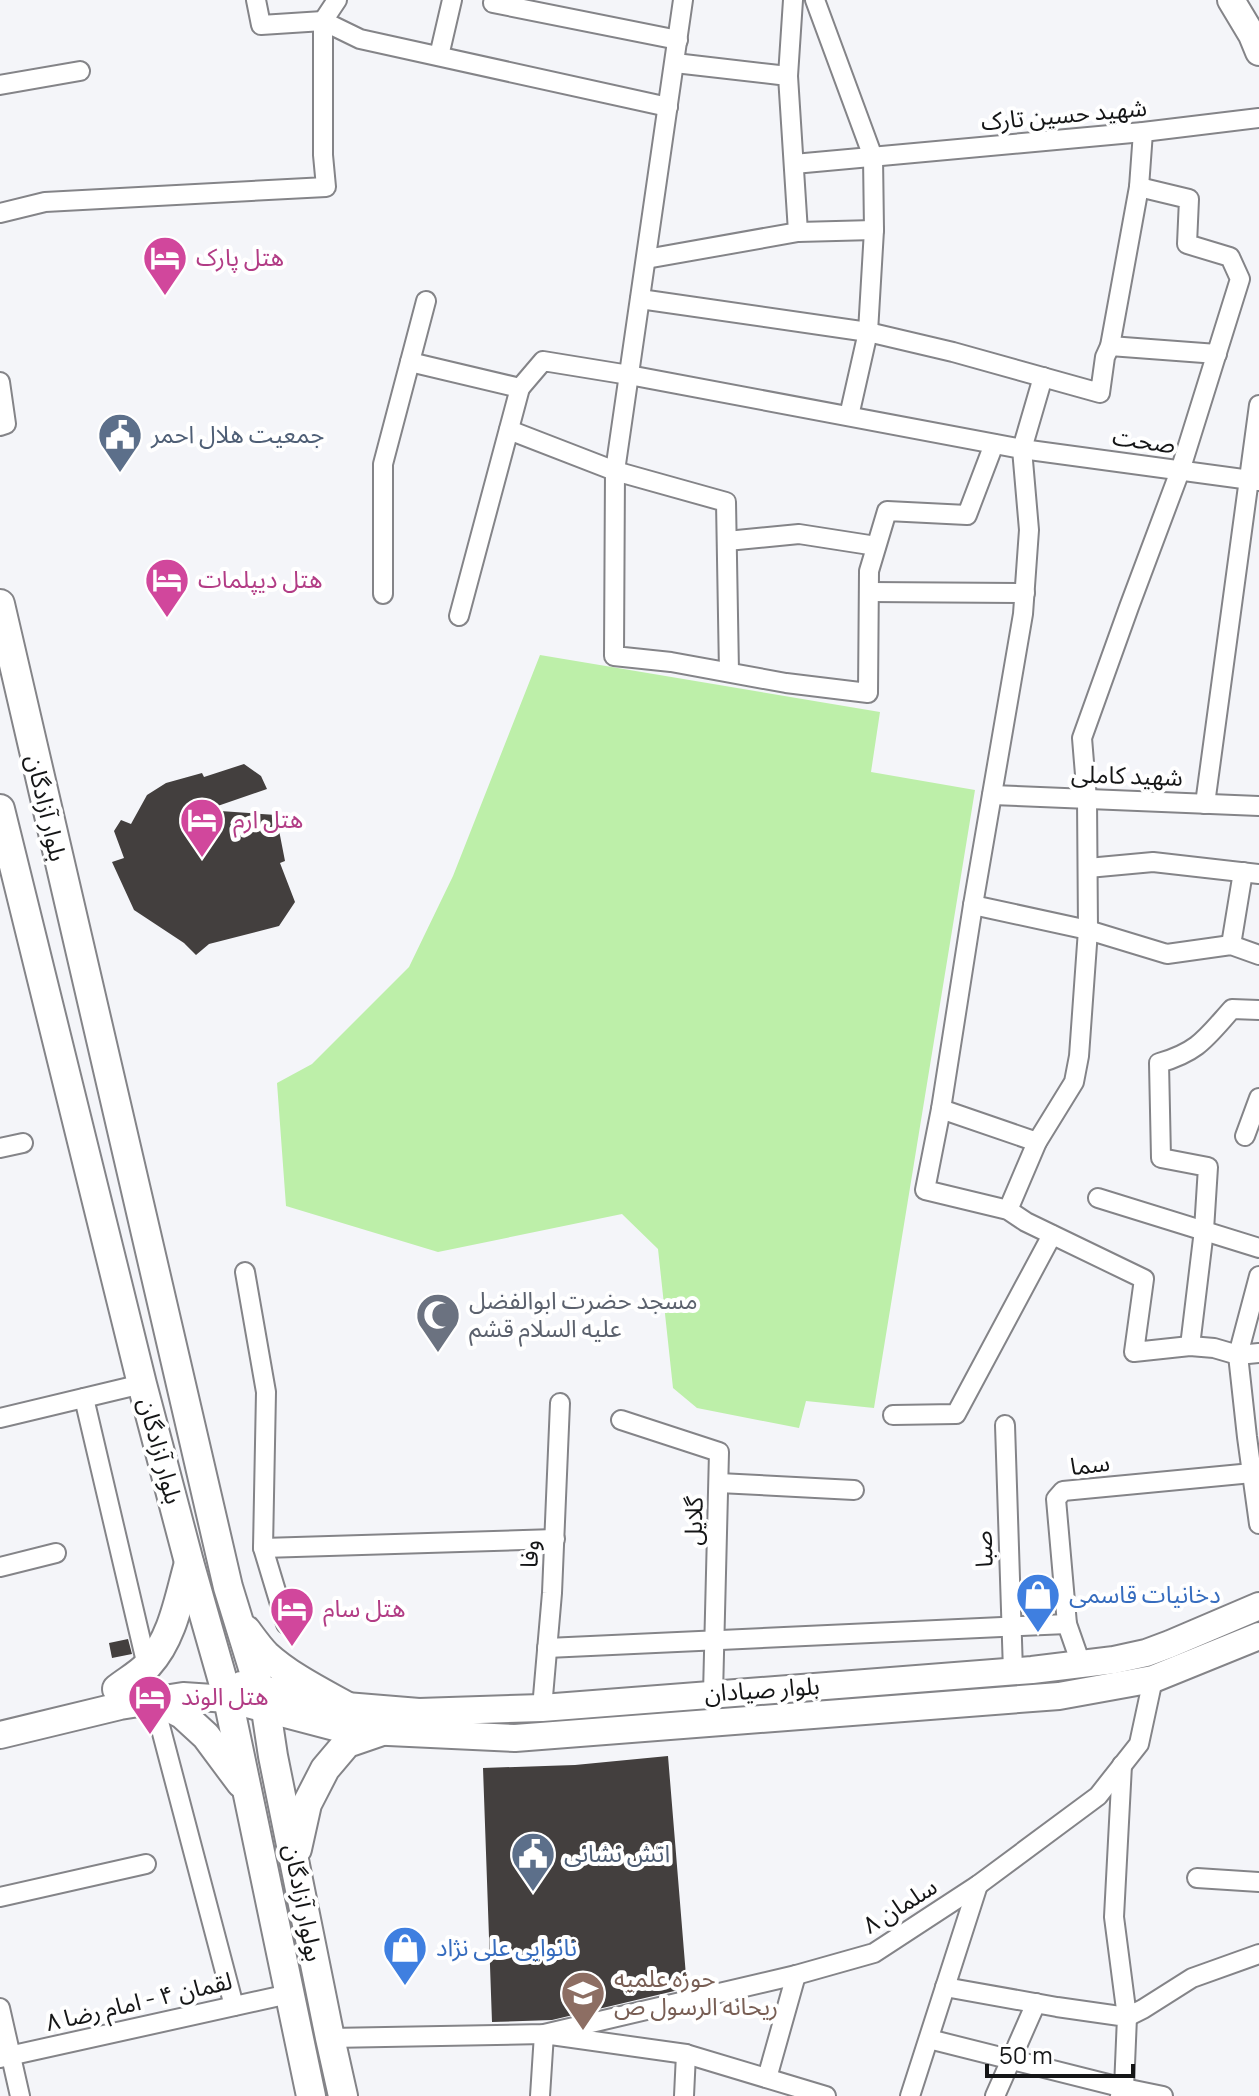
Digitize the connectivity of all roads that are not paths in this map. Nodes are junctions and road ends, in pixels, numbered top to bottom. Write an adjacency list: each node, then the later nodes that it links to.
1 (256, 0): 9 (street)
2 (337, 0): 9 (street)
3 (452, 0): 12 (street)
4 (683, 0): 10 (street)
5 (793, 0): 15 (street)
6 (815, 0): 20 (street)
7 (1231, 0): 11 (main road)
8 (493, 3): 10 (street)
9 (323, 21): 12 (street); 23 (street)
10 (678, 40): 13 (street)
11 (1259, 52)
12 (439, 56): 17 (street)
13 (675, 63): 15 (street); 17 (street)
14 (80, 71): 16 (street)
15 (788, 76): 21 (street)
16 (0, 85)
17 (668, 107): 26 (street)
18 (1259, 118): 19 (street, شهید حسین تارک)
19 (1143, 132): 20 (street, شهید حسین تارک); 22 (street)
20 (873, 157): 21 (street, شهید حسین تارک); 24 (street)
21 (794, 164): 25 (street)
22 (1139, 187): 30 (street); 31 (street)
23 (0, 213)
24 (874, 230): 25 (street); 29 (street)
25 (798, 232): 26 (street)
26 (646, 259): 27 (street)
27 (640, 299): 29 (street); 33 (street)
28 (426, 301): 32 (street)
29 (868, 332): 34 (street); 38 (street)
30 (1110, 346): 31 (street); 34 (street)
31 (1217, 354): 44 (street)
32 (410, 362): 36 (street); 50 (street)
33 (629, 375): 36 (street, صحت); 38 (street, صحت); 43 (street)
34 (1043, 377): 42 (street)
35 (0, 382): 39 (street)
36 (520, 388): 40 (street)
37 (1259, 405): 45 (street)
38 (849, 416): 41 (street, صحت)
39 (0, 426)
40 (509, 430): 43 (street); 52 (street)
41 (994, 444): 42 (street, صحت); 47 (street)
42 (1022, 449): 44 (street, صحت); 49 (street)
43 (615, 471): 46 (street); 53 (street)
44 (1180, 471): 45 (street, صحت); 55 (street)
45 (1254, 481): 56 (street)
46 (727, 541): 47 (street); 53 (street)
47 (876, 546): 48 (street)
48 (869, 592): 49 (street); 53 (street)
49 (1025, 593): 54 (street)
50 (383, 594)
51 (0, 604): 74 (main road, بلوار آزادگان)
52 (459, 616)
53 (729, 672)
54 (992, 795): 55 (street, شهید کاملی); 61 (street)
55 (1087, 799): 56 (street, شهید کاملی); 59 (street)
56 (1205, 804): 57 (street, شهید کاملی)
57 (1259, 806)
58 (0, 809): 75 (main road, بلوار آزادگان)
59 (1088, 868): 60 (street); 62 (street)
60 (1251, 873): 63 (street)
61 (973, 905): 62 (street); 67 (street)
62 (1088, 930): 63 (street); 69 (street)
63 (1231, 945): 64 (street)
64 (1259, 955)
65 (1259, 1010): 76 (street)
66 (1259, 1098): 68 (street)
67 (941, 1109): 69 (street); 73 (street)
68 (1245, 1136)
69 (1037, 1142): 73 (street)
70 (23, 1143): 71 (street)
71 (0, 1148)
72 (1098, 1198): 76 (street)
73 (1008, 1210): 77 (street)
74 (141, 1216): 75 (main road); 102 (main road, بلوار آزادگان)
75 (103, 1225): 84 (main road, بلوار آزادگان)
76 (1204, 1230): 78 (street); 81 (street)
77 (1052, 1235): 81 (street); 87 (street)
78 (1259, 1248)
79 (245, 1272): 97 (street)
80 (1259, 1276): 83 (street)
81 (1190, 1346): 83 (street)
82 (1259, 1353): 83 (street)
83 (1238, 1355): 91 (street)
84 (142, 1384): 85 (street); 99 (main road, بلوار آزادگان)
85 (84, 1398): 88 (street); 110 (street)
86 (560, 1403): 96 (street, وفا)
87 (893, 1415)
88 (0, 1418)
89 (621, 1420): 93 (street, گلایل)
90 (1005, 1425): 105 (street, صبا)
91 (1253, 1438): 92 (street)
92 (1252, 1473): 95 (street); 104 (street, سما)
93 (719, 1483): 94 (street); 107 (street, گلایل)
94 (854, 1490)
95 (1259, 1524)
96 (555, 1539): 97 (street); 108 (street, وفا)
97 (263, 1548): 103 (street)
98 (56, 1553): 100 (street)
99 (189, 1562): 110 (main road); 114 (main road, بلوار آزادگان)
100 (0, 1567)
101 (1259, 1606): 109 (main road, بلوار صیادان)
102 (238, 1620): 116 (main road, بلوار آزادگان); 118 (main road)
103 (286, 1624)
104 (1067, 1624): 105 (street); 109 (street, سما)
105 (1010, 1627): 107 (street); 111 (street, صبا)
106 (1259, 1636): 112 (main road, بلوار صیادان)
107 (715, 1640): 108 (street); 115 (street, گلایل)
108 (547, 1648): 119 (street, وفا)
109 (1081, 1664): 111 (main road, بلوار صیادان)
110 (147, 1666): 113 (main road)
111 (1013, 1671): 115 (main road, بلوار صیادان)
112 (1153, 1679): 124 (main road, بلوار صیادان); 125 (street, سلمان ۸)
113 (117, 1689): 114 (main road); 121 (main road)
114 (226, 1691): 116 (main road); 117 (main road); 126 (main road, بلوار آزادگان)
115 (713, 1694): 119 (main road, بلوار صیادان)
116 (262, 1698): 118 (main road, بلوار صیادان); 122 (main road, بلوار صیادان); 127 (main road, بولوار آزادگان)
117 (153, 1699): 123 (main road); 126 (main road); 138 (street)
118 (346, 1706): 120 (main road, بلوار صیادان)
119 (542, 1708): 120 (main road, بلوار صیادان)
120 (515, 1710): 124 (main road)
121 (0, 1717)
122 (379, 1732): 124 (main road, بلوار صیادان); 127 (main road)
123 (0, 1735)
124 (515, 1738)
125 (1122, 1765): 131 (street, سلمان ۸); 140 (street)
126 (247, 1791): 136 (main road, بلوار آزادگان)
127 (294, 1862): 142 (main road, بولوار آزادگان)
128 (146, 1864): 132 (street)
129 (1197, 1878): 130 (street)
130 (1259, 1882)
131 (978, 1885): 134 (street, سلمان ۸); 135 (street)
132 (0, 1897)
133 (1259, 1954): 140 (street)
134 (796, 1975): 141 (street, سلمان ۸); 147 (street)
135 (945, 1987): 137 (street); 143 (street)
136 (289, 1994): 138 (street, لقمان ۴ - امام رضا ۸); 150 (main road, بلوار آزادگان)
137 (1036, 2003): 140 (street); 146 (street)
138 (234, 2006): 145 (street, لقمان ۴ - امام رضا ۸)
139 (0, 2008): 145 (street)
140 (1127, 2017): 148 (street)
141 (544, 2034): 142 (street, سلمان ۸); 144 (street); 152 (street)
142 (330, 2038): 151 (main road, بولوار آزادگان)
143 (929, 2039): 146 (street); 155 (street)
144 (686, 2054): 147 (street); 153 (street)
145 (5, 2057): 149 (street)
146 (1011, 2060): 148 (street); 156 (street)
147 (767, 2078): 154 (street)
148 (1122, 2092): 157 (street)
149 (20, 2096)
150 (311, 2096)
151 (343, 2096)
152 (540, 2096)
153 (684, 2096)
154 (826, 2096)
155 (910, 2096)
156 (995, 2096)
157 (1163, 2096)

